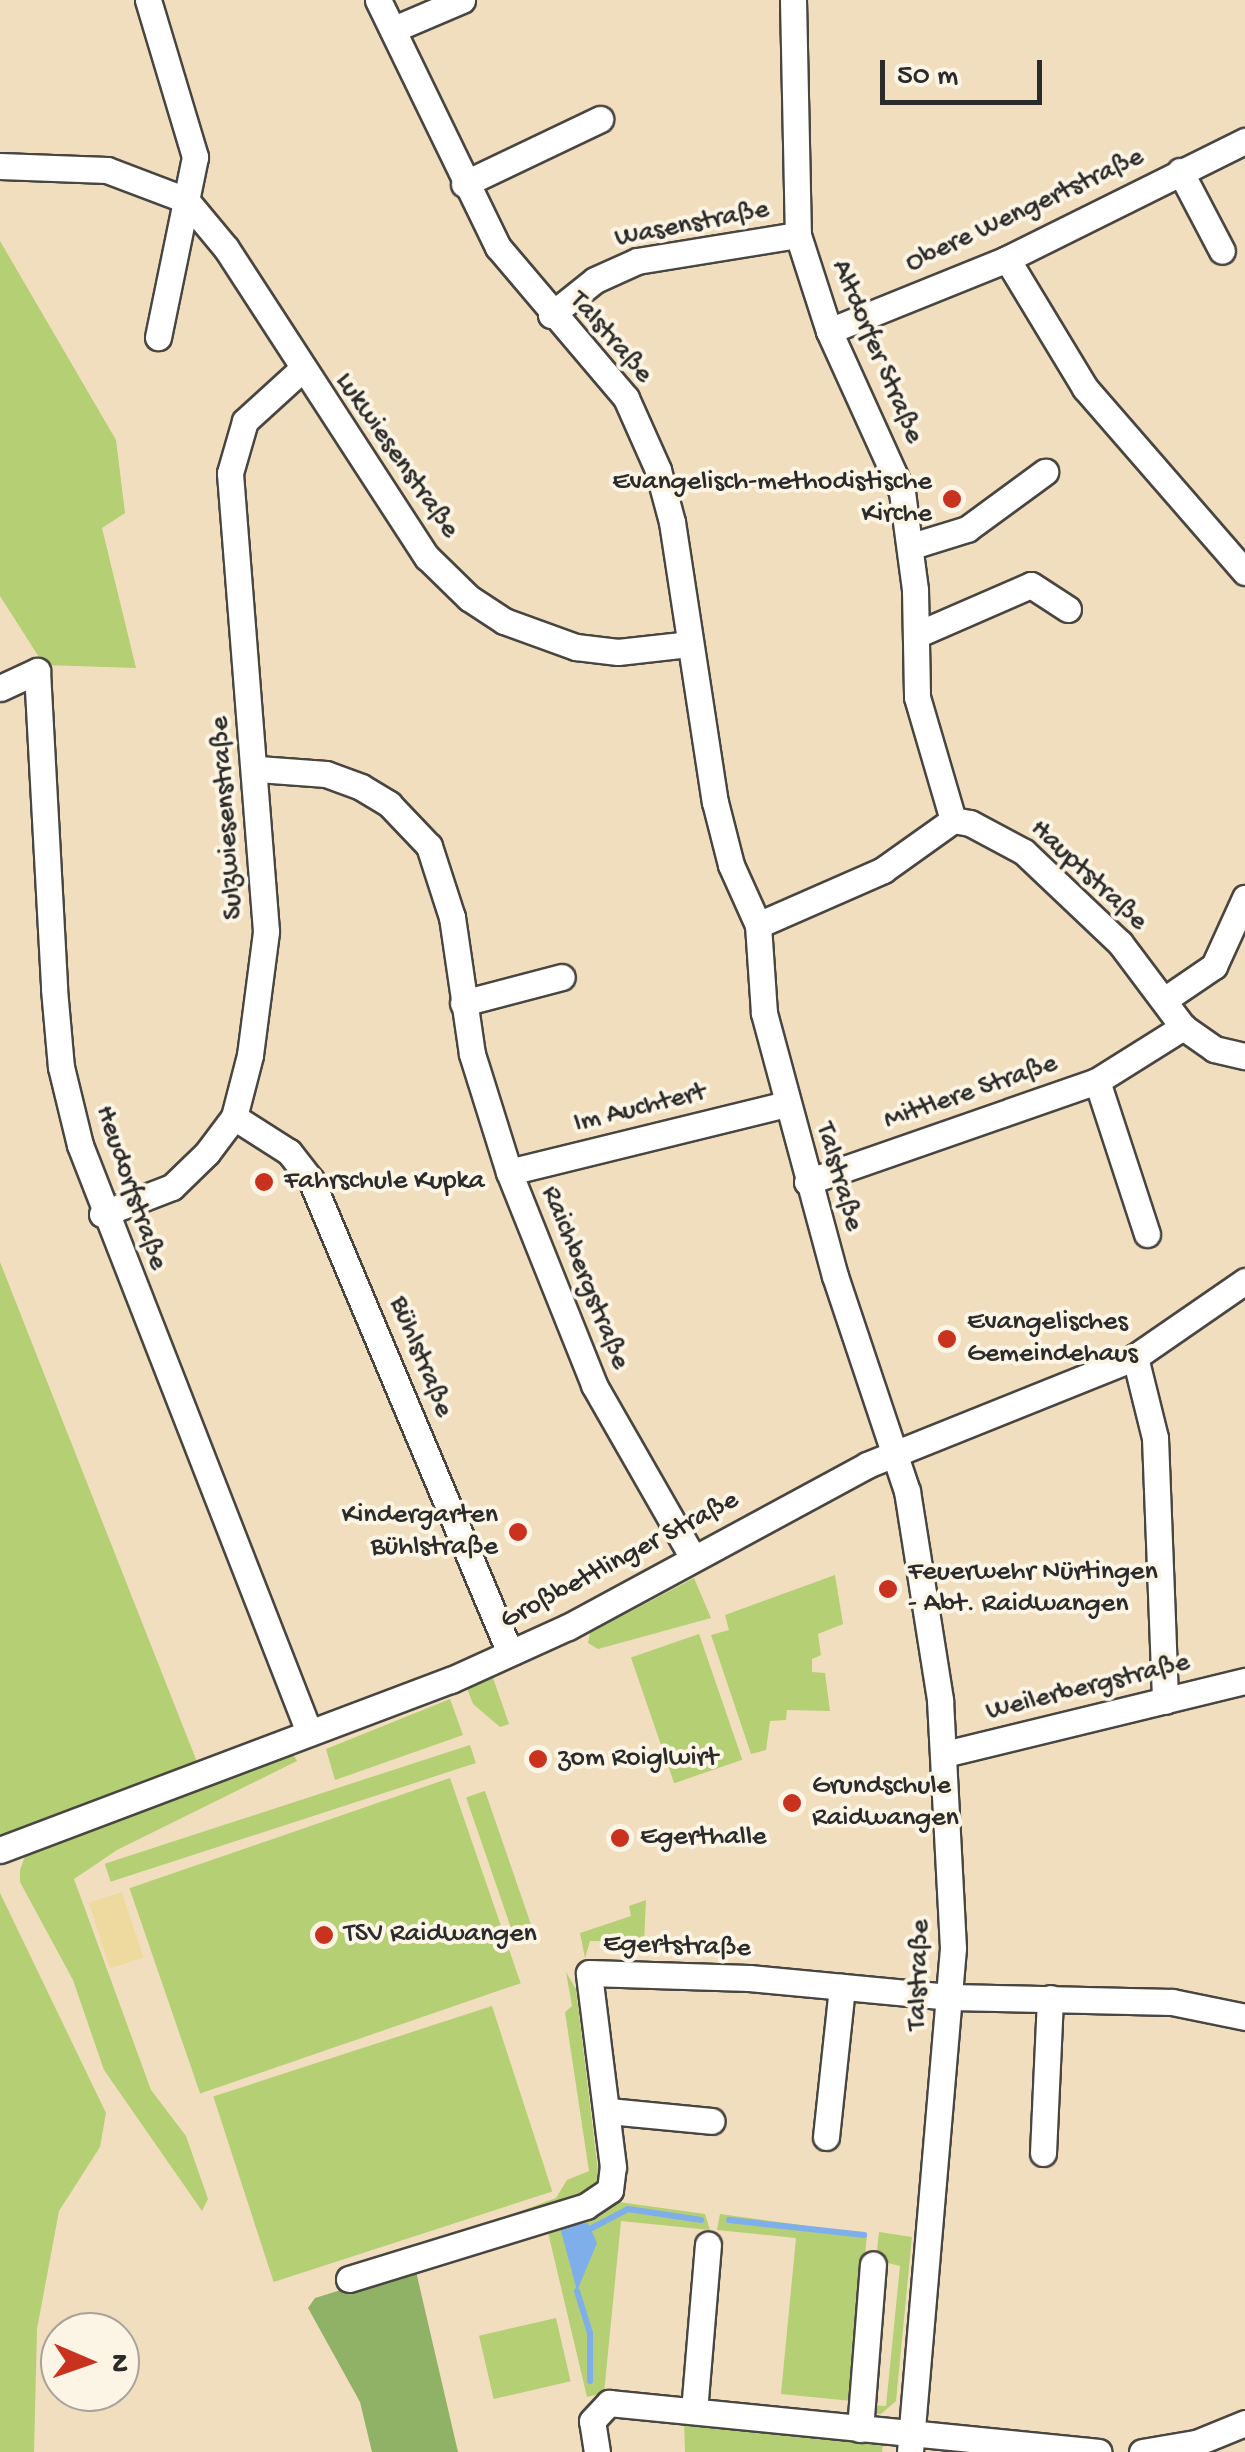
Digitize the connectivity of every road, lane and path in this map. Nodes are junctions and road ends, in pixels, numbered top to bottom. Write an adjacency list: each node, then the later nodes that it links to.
1 (148, 0): 11 (street)
2 (378, 0): 5 (street, Talstraße)
3 (462, 0): 5 (street)
4 (793, 0): 12 (street, Altdorfer Straße)
5 (394, 29): 10 (street, Talstraße)
6 (600, 119): 10 (street)
7 (1245, 140): 9 (street, Obere Wengertstraße)
8 (0, 166): 11 (street, Lukwiesenstraße)
9 (1180, 172): 13 (street); 14 (street, Obere Wengertstraße)
10 (464, 184): 15 (street, Talstraße)
11 (186, 200): 17 (street); 18 (street, Lukwiesenstraße)
12 (798, 235): 15 (street, Wasenstraße); 16 (street, Altdorfer Straße)
13 (1222, 251)
14 (1007, 259): 16 (street, Obere Wengertstraße); 21 (street)
15 (551, 315): 24 (street, Talstraße)
16 (829, 331): 20 (street, Altdorfer Straße)
17 (158, 337)
18 (300, 371): 24 (street, Lukwiesenstraße); 26 (street, Sulzwiesenstraße)
19 (1045, 472): 20 (street)
20 (912, 546): 23 (street, Altdorfer Straße)
21 (1245, 572)
22 (1068, 609): 23 (street)
23 (916, 636): 27 (street, Altdorfer Straße)
24 (689, 644): 29 (street, Talstraße)
25 (0, 688): 40 (street, Heudorfstraße)
26 (258, 769): 32 (street, Raichbergstraße); 37 (street, Sulzwiesenstraße)
27 (953, 820): 29 (street); 31 (street, Hauptstraße)
28 (1245, 898): 31 (street)
29 (758, 925): 36 (street, Talstraße)
30 (562, 977): 32 (street)
31 (1167, 998): 33 (street, Hauptstraße)
32 (463, 1003): 38 (street, Raichbergstraße)
33 (1183, 1027): 34 (street); 35 (street, Mittlere Straße)
34 (1245, 1056)
35 (1097, 1081): 39 (street, Mittlere Straße); 41 (street, Mittlere Straße)
36 (786, 1104): 38 (street, Im Auchtert); 39 (street, Talstraße)
37 (234, 1117): 40 (street, Sulzwiesenstraße); 46 (street, Bühlstraße)
38 (508, 1172): 45 (street, Raichbergstraße)
39 (807, 1182): 44 (street, Talstraße)
40 (102, 1214): 49 (street, Heudorfstraße)
41 (1146, 1234)
42 (1245, 1281): 43 (street, Großbettlinger Straße)
43 (1135, 1356): 44 (street, Großbettlinger Straße); 48 (street)
44 (897, 1453): 45 (street, Großbettlinger Straße); 50 (street, Talstraße)
45 (693, 1558): 46 (street, Großbettlinger Straße)
46 (510, 1653): 49 (street, Großbettlinger Straße)
47 (1245, 1680): 48 (street, Weilerbergstraße)
48 (1165, 1700): 50 (street, Weilerbergstraße)
49 (310, 1732): 51 (street, Großbettlinger Straße)
50 (945, 1754): 53 (street, Talstraße)
51 (0, 1850)
52 (842, 1987): 53 (street, Egertstraße); 56 (street, Egertstraße); 58 (street)
53 (952, 1997): 54 (street, Egertstraße); 66 (street, Talstraße)
54 (1050, 1998): 55 (street, Egertstraße); 59 (street)
55 (1245, 2017)
56 (608, 2111): 57 (street); 62 (street, Egertstraße)
57 (712, 2121)
58 (826, 2137)
59 (1043, 2154)
60 (708, 2245): 63 (street)
61 (873, 2265): 65 (street)
62 (350, 2280)
63 (694, 2411): 65 (street); 69 (street)
64 (1245, 2422): 67 (street)
65 (860, 2428): 66 (street)
66 (911, 2443): 68 (street)
67 (1225, 2444): 71 (street)
68 (1068, 2451): 70 (street)
69 (597, 2452)
70 (1099, 2452)
71 (1142, 2452)

